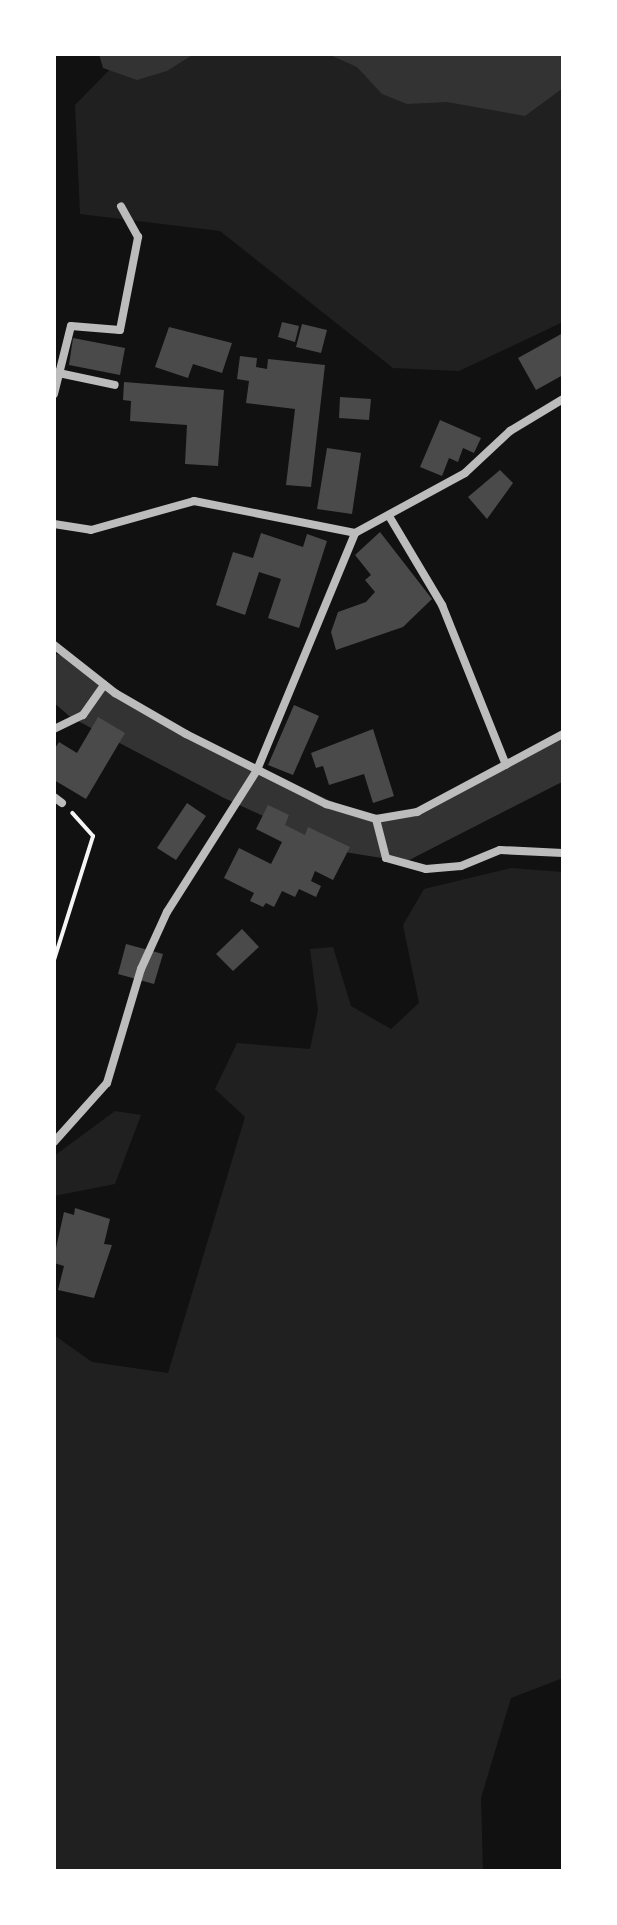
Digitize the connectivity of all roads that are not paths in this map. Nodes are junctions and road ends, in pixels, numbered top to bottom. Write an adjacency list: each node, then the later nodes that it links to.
1 (121, 206): 2 (street)
2 (58, 372): 3 (street); 4 (street)
3 (115, 385)
4 (54, 394)
5 (563, 399): 6 (street)
6 (389, 516): 8 (street); 13 (street)
7 (54, 524): 8 (street)
8 (355, 533): 14 (street)
9 (54, 645): 10 (street)
10 (104, 685): 11 (street); 14 (street)
11 (54, 729)
12 (563, 734): 13 (street)
13 (506, 765): 15 (street)
14 (257, 770): 15 (street); 17 (street)
15 (376, 819): 16 (street)
16 (563, 853)
17 (54, 1142)

